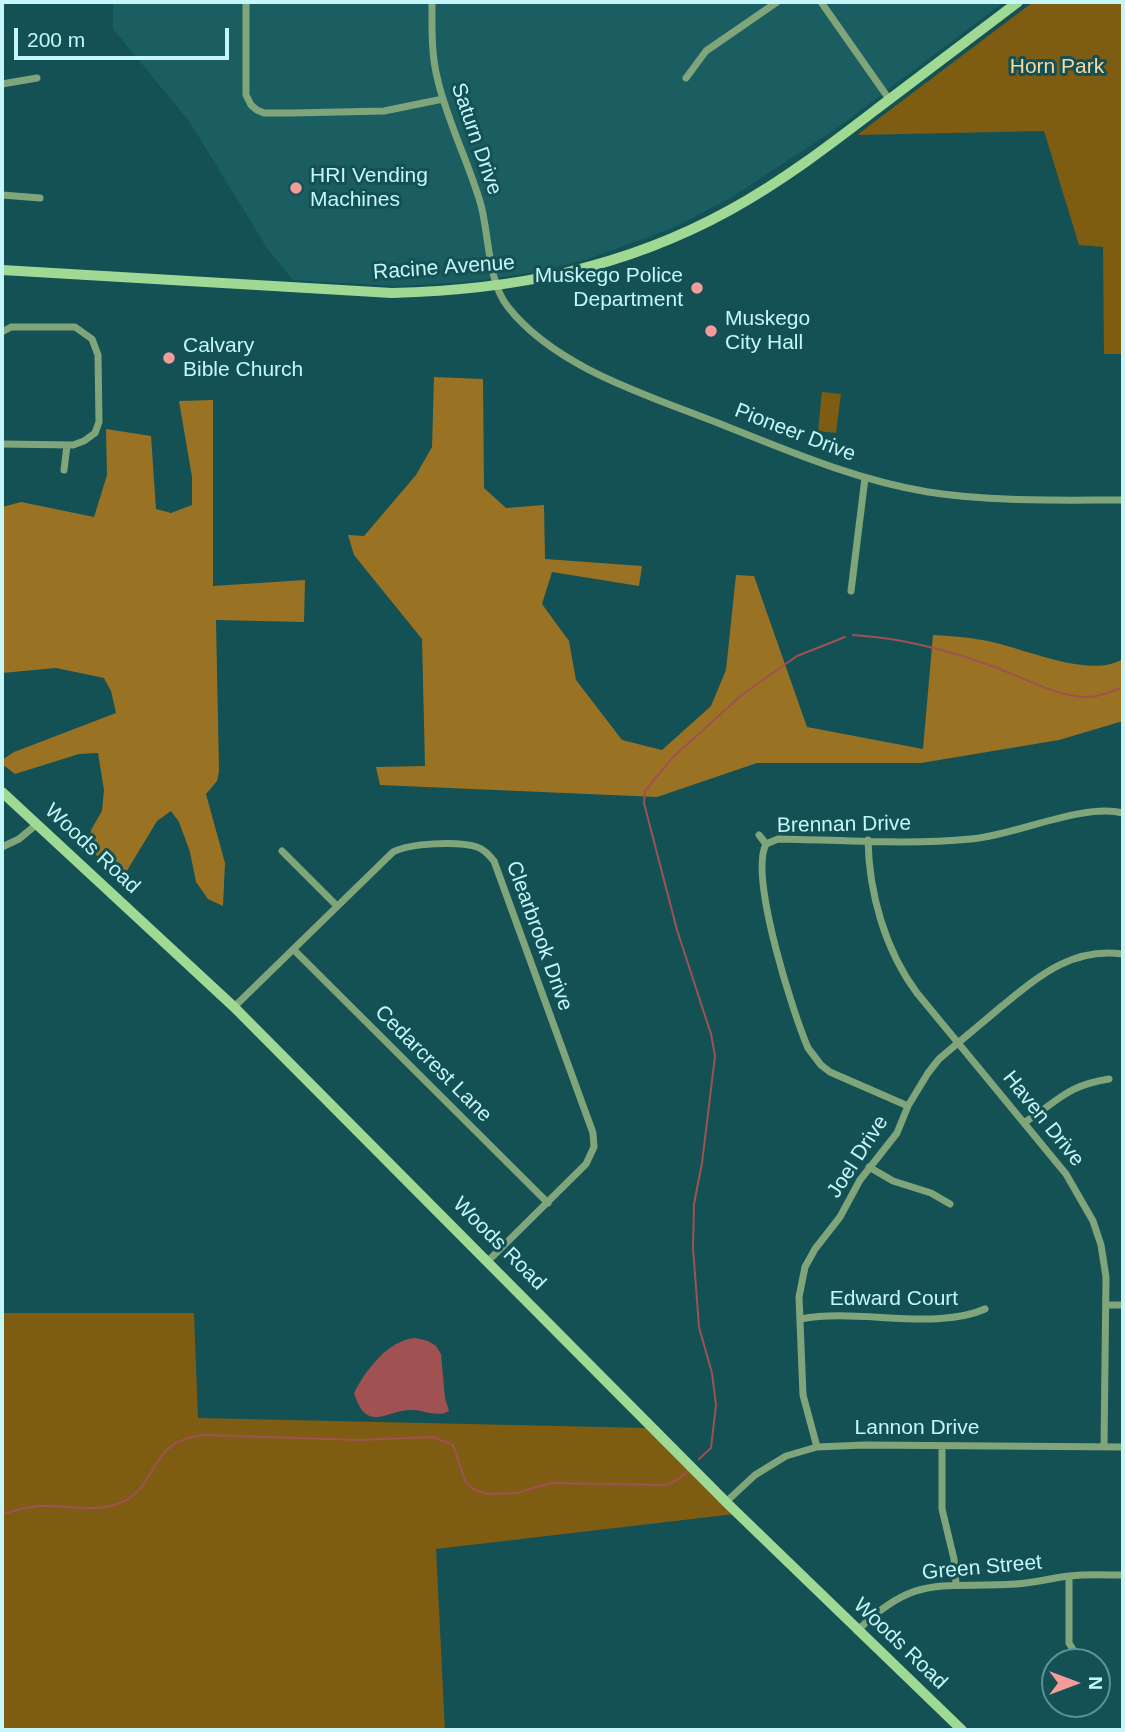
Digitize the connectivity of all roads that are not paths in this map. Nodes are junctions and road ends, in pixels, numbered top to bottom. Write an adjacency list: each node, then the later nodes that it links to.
1 (246, 2): 9 (street)
2 (432, 2): 9 (street, Saturn Drive)
3 (777, 2): 7 (street)
4 (821, 2): 10 (street)
5 (1018, 2): 10 (street, Racine Avenue)
6 (37, 78): 8 (street)
7 (686, 78)
8 (2, 84)
9 (443, 99): 14 (street, Saturn Drive)
10 (889, 99): 14 (street, Racine Avenue)
11 (2, 195): 12 (street)
12 (40, 198)
13 (2, 270): 14 (street, Racine Avenue)
14 (497, 287): 19 (street, Pioneer Drive)
15 (2, 332): 17 (street)
16 (2, 444): 17 (street)
17 (67, 445): 18 (street)
18 (64, 470)
19 (865, 478): 20 (street, Pioneer Drive); 21 (street)
20 (1123, 500)
21 (851, 591)
22 (2, 792): 24 (street, Woods Road)
23 (1123, 813): 26 (street, Brennan Drive)
24 (37, 824): 28 (street); 33 (street, Woods Road)
25 (759, 835): 27 (street)
26 (868, 840): 27 (street, Brennan Drive); 34 (street, Haven Drive)
27 (766, 845): 36 (street, Brennan Drive)
28 (2, 847)
29 (282, 851): 30 (street)
30 (337, 906): 31 (street, Clearbrook Drive); 39 (street, Clearbrook Drive)
31 (294, 950): 33 (street, Clearbrook Drive); 39 (street, Cedarcrest Lane)
32 (1123, 954): 34 (street, Joel Drive)
33 (234, 1007): 41 (street, Woods Road)
34 (958, 1043): 36 (street, Joel Drive); 37 (street, Haven Drive)
35 (1109, 1079): 37 (street)
36 (908, 1106): 38 (street, Joel Drive)
37 (1025, 1122): 42 (street, Haven Drive)
38 (869, 1167): 40 (street); 45 (street, Joel Drive)
39 (548, 1203): 41 (street, Clearbrook Drive)
40 (950, 1204)
41 (488, 1261): 50 (street, Woods Road)
42 (1107, 1305): 43 (street); 48 (street, Haven Drive)
43 (1123, 1305)
44 (985, 1309): 45 (street, Edward Court)
45 (801, 1319): 47 (street, Joel Drive)
46 (942, 1446): 47 (street, Lannon Drive); 48 (street, Lannon Drive); 53 (street)
47 (817, 1447): 50 (street, Lannon Drive)
48 (1104, 1447): 49 (street, Lannon Drive)
49 (1123, 1447)
50 (727, 1501): 54 (street, Woods Road)
51 (1123, 1575): 52 (street, Green Street)
52 (1069, 1576): 53 (street, Green Street); 55 (street)
53 (956, 1584): 54 (street, Green Street)
54 (857, 1630): 56 (street, Woods Road)
55 (1072, 1648)
56 (962, 1730)

